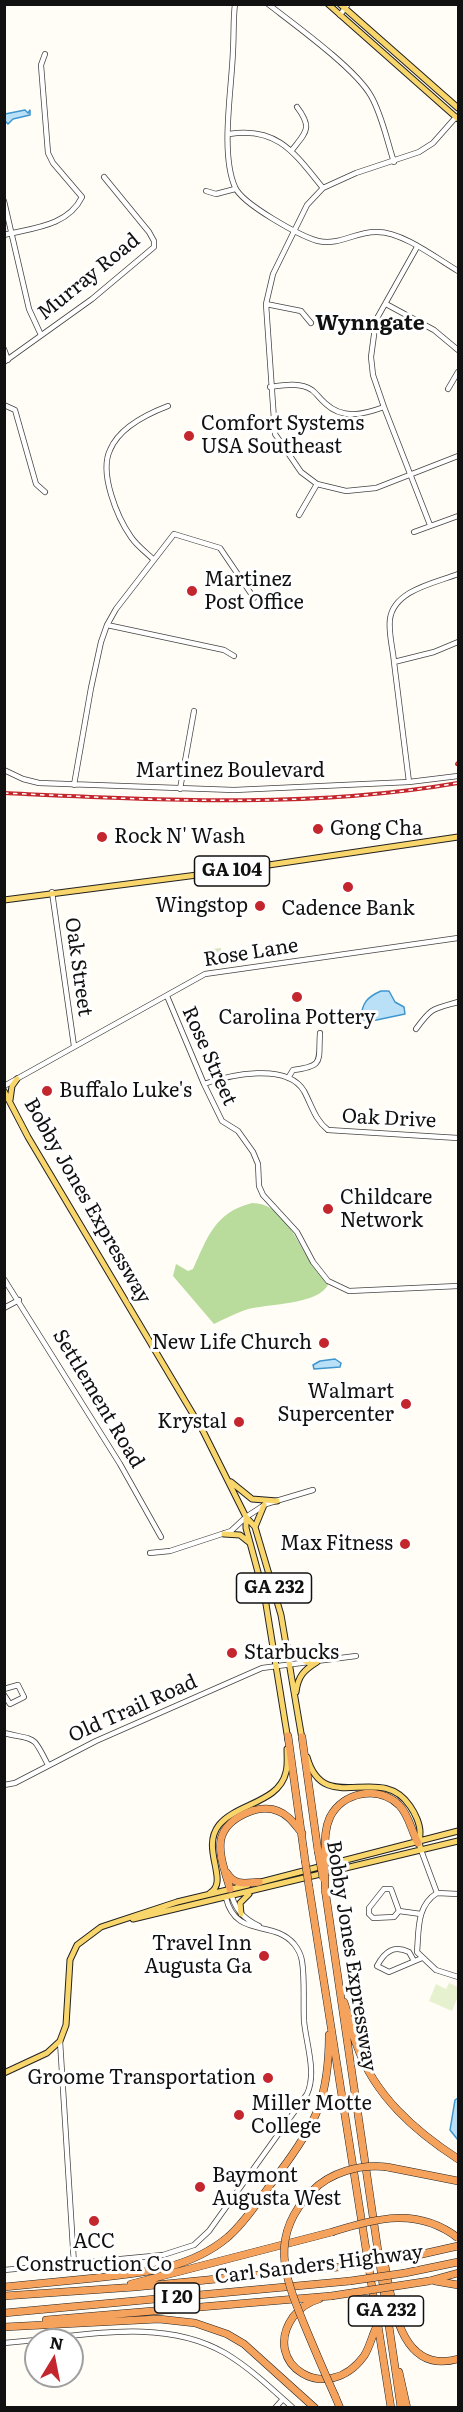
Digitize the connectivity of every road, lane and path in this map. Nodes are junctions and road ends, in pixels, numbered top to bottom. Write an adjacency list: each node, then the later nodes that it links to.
1 (235, 4): 10 (street)
2 (268, 4): 12 (street)
3 (328, 4): 5 (main road)
4 (344, 6): 5 (street); 8 (main road)
5 (340, 15): 9 (main road)
6 (45, 54): 19 (street)
7 (297, 107): 11 (street)
8 (459, 108)
9 (457, 118): 12 (street)
10 (229, 135): 11 (street); 15 (street)
11 (292, 150): 14 (street)
12 (394, 162): 14 (street)
13 (104, 177): 26 (street, Murray Road)
14 (322, 188): 18 (street)
15 (235, 189): 16 (street); 18 (street)
16 (206, 190)
17 (4, 201): 19 (street)
18 (295, 229): 21 (street); 23 (street)
19 (12, 233): 20 (street); 26 (street)
20 (4, 235)
21 (417, 247): 22 (street); 24 (street)
22 (459, 271)
23 (266, 304): 25 (street); 31 (street)
24 (386, 304): 28 (street); 35 (street)
25 (311, 323)
26 (41, 335): 29 (street, Murray Road)
27 (4, 348): 29 (street)
28 (459, 350)
29 (6, 361)
30 (459, 372): 32 (street)
31 (270, 387): 35 (street); 38 (street)
32 (448, 389)
33 (4, 405): 39 (street)
34 (168, 406): 44 (street)
35 (384, 407): 37 (street)
36 (459, 456): 37 (street)
37 (411, 474): 38 (street); 42 (street)
38 (317, 484): 40 (street)
39 (45, 492)
40 (298, 515)
41 (459, 516): 42 (street)
42 (430, 525): 43 (street)
43 (414, 532)
44 (154, 560): 46 (street); 47 (street)
45 (459, 574): 50 (street)
46 (254, 598)
47 (107, 625): 49 (street); 55 (street)
48 (459, 642): 50 (street)
49 (234, 656)
50 (394, 662): 54 (street)
51 (194, 711): 56 (street)
52 (4, 770): 55 (street, Martinez Boulevard)
53 (459, 776): 54 (street, Martinez Boulevard)
54 (409, 783): 56 (street, Martinez Boulevard)
55 (74, 785): 56 (street, Martinez Boulevard)
56 (180, 789)
57 (459, 837): 58 (main road, GA 104)
58 (52, 892): 59 (main road, GA 104); 65 (street, Oak Street)
59 (4, 900)
60 (459, 938): 61 (street, Rose Lane)
61 (167, 996): 65 (street, Rose Lane); 68 (street, Rose Street)
62 (459, 1002): 63 (street)
63 (416, 1029)
64 (320, 1033): 66 (street)
65 (74, 1046): 67 (street, Rose Lane)
66 (288, 1078): 68 (street); 71 (street, Oak Drive)
67 (17, 1079): 69 (street, Rose Lane); 70 (main road)
68 (204, 1084): 73 (street, Rose Street)
69 (4, 1088): 70 (main road, Bobby Jones Expressway / GA 232)
70 (10, 1102): 76 (main road, Bobby Jones Expressway / GA 232)
71 (459, 1138)
72 (4, 1279): 74 (street, Settlement Road)
73 (459, 1286)
74 (19, 1300): 75 (street); 83 (street, Settlement Road)
75 (4, 1308)
76 (229, 1480): 78 (main road); 80 (main road, Bobby Jones Expressway / GA 232)
77 (313, 1490): 78 (street)
78 (277, 1501): 79 (street)
79 (264, 1505): 80 (street); 81 (main road)
80 (246, 1517): 81 (main road, Bobby Jones Expressway / GA 232); 82 (street); 84 (main road, Bobby Jones Expressway / GA 232)
81 (255, 1527): 86 (main road, Bobby Jones Expressway / GA 232)
82 (224, 1534): 84 (main road); 85 (street)
83 (161, 1537)
84 (251, 1544): 91 (main road, Bobby Jones Expressway / GA 232)
85 (150, 1553)
86 (287, 1646): 89 (main road); 90 (main road, Bobby Jones Expressway / GA 232)
87 (356, 1656): 88 (street, Old Trail Road)
88 (317, 1662): 89 (street, Old Trail Road); 94 (main road)
89 (309, 1663): 90 (street, Old Trail Road)
90 (289, 1664): 91 (street, Old Trail Road); 94 (main road, Bobby Jones Expressway / GA 232)
91 (276, 1665): 96 (main road, Bobby Jones Expressway / GA 232); 98 (street, Old Trail Road)
92 (4, 1689): 93 (street)
93 (4, 1695)
94 (295, 1700): 97 (main road, Bobby Jones Expressway / GA 232)
95 (4, 1733): 98 (street)
96 (288, 1736): 100 (main road); 102 (highway, Bobby Jones Expressway / GA 232)
97 (302, 1737): 104 (main road); 105 (highway, Bobby Jones Expressway / GA 232)
98 (48, 1765): 99 (street, Old Trail Road)
99 (4, 1785)
100 (217, 1828): 109 (main road); 111 (main road)
101 (459, 1832): 104 (main road)
102 (302, 1833): 106 (highway); 121 (highway, Bobby Jones Expressway / GA 232, bridge)
103 (459, 1841): 104 (main road)
104 (419, 1846): 105 (highway); 107 (main road); 108 (street)
105 (321, 1851): 120 (highway, Bobby Jones Expressway / GA 232, bridge)
106 (225, 1871): 107 (highway); 109 (highway)
107 (261, 1886): 109 (main road); 113 (main road)
108 (437, 1893): 110 (street); 114 (street)
109 (228, 1894): 111 (main road); 113 (street); 115 (main road); 116 (street)
110 (459, 1894)
111 (206, 1895): 115 (main road)
112 (399, 1911): 112 (street); 114 (street)
113 (241, 1914): 116 (street)
114 (421, 1914): 117 (street)
115 (126, 1919): 122 (main road)
116 (264, 1929): 130 (street)
117 (422, 1958): 118 (street); 119 (street)
118 (414, 1961): 118 (street)
119 (459, 1977)
120 (340, 1991): 124 (highway); 126 (highway, Bobby Jones Expressway / GA 232)
121 (329, 2019): 135 (highway); 141 (highway, Bobby Jones Expressway / GA 232)
122 (60, 2041): 123 (main road); 130 (street)
123 (4, 2073)
124 (459, 2159)
125 (459, 2181): 151 (highway, bridge)
126 (371, 2202): 145 (highway, Bobby Jones Expressway / GA 232); 146 (highway)
127 (459, 2238): 136 (highway, bridge)
128 (459, 2246): 136 (highway, Carl Sanders Highway / I 20, bridge)
129 (459, 2262): 139 (highway, Carl Sanders Highway / I 20, bridge)
130 (74, 2264): 131 (street)
131 (4, 2270)
132 (459, 2273): 133 (highway)
133 (429, 2281): 134 (highway); 138 (highway, bridge)
134 (459, 2285)
135 (4, 2287)
136 (125, 2287): 137 (highway, Carl Sanders Highway / I 20)
137 (4, 2296)
138 (331, 2296): 140 (highway); 141 (highway)
139 (4, 2313)
140 (4, 2325): 150 (highway)
141 (377, 2326): 152 (highway, Bobby Jones Expressway / GA 232)
142 (84, 2336): 147 (street)
143 (24, 2341): 144 (street)
144 (4, 2343)
145 (391, 2344): 153 (highway, Bobby Jones Expressway / GA 232); 154 (highway)
146 (459, 2359)
147 (283, 2399): 148 (street); 149 (street)
148 (275, 2408)
149 (292, 2408)
150 (315, 2408)
151 (340, 2408)
152 (390, 2408)
153 (401, 2408)
154 (407, 2408)

